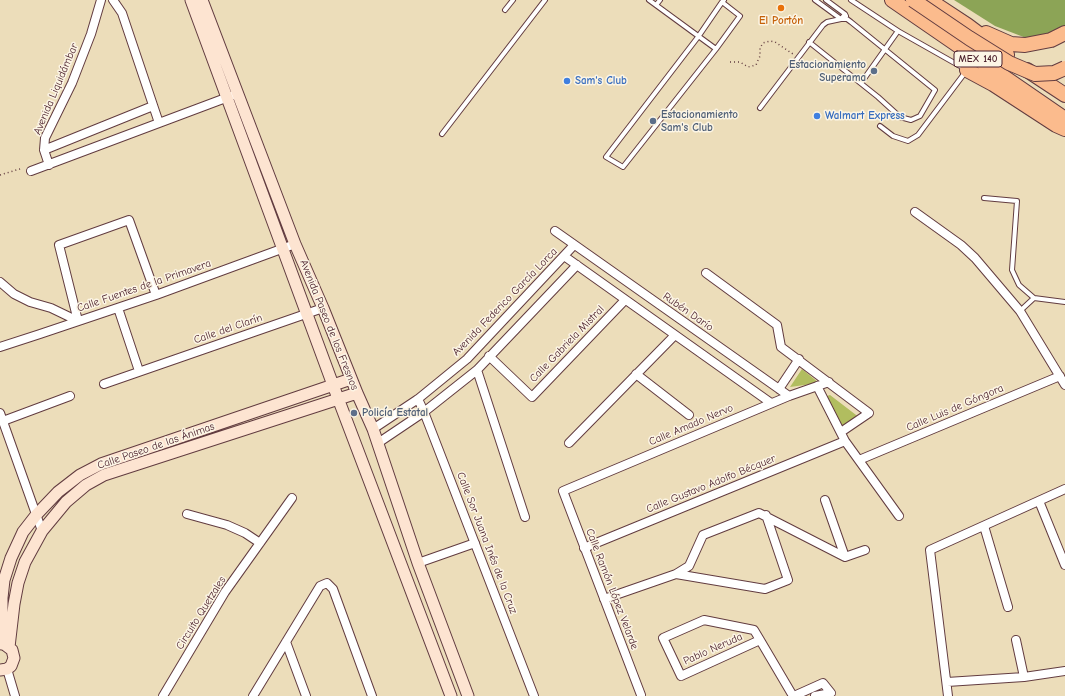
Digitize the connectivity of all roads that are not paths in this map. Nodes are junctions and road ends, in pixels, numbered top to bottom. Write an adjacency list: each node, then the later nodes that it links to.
1 (101, 0): 40 (street, Avenida Liquidámbar)
2 (113, 0): 33 (street)
3 (191, 0): 32 (street, Avenida Paseo de los Fresnos)
4 (202, 0): 32 (street, Avenida Paseo de los Fresnos)
5 (513, 0): 17 (lane)
6 (545, 0): 39 (lane)
7 (649, 0): 16 (lane)
8 (660, 0): 16 (lane)
9 (815, 0): 19 (lane)
10 (826, 0): 18 (lane)
11 (851, 0): 22 (lane)
12 (892, 0): 35 (highway, MEX 140)
13 (913, 0): 28 (highway, bridge)
14 (929, 0): 21 (highway, MEX 140)
15 (723, 1): 24 (lane); 26 (lane)
16 (656, 5): 24 (lane)
17 (505, 10)
18 (845, 14): 19 (lane); 20 (lane)
19 (841, 19): 20 (lane); 25 (lane)
20 (847, 19): 27 (lane)
21 (967, 25): 23 (highway); 31 (highway, MEX 140)
22 (898, 31): 27 (lane); 29 (lane)
23 (1065, 33)
24 (698, 37): 26 (lane); 26 (lane)
25 (809, 42): 30 (lane); 34 (lane)
26 (716, 49)
27 (885, 49): 30 (lane); 30 (lane)
28 (1065, 68)
29 (966, 70): 37 (lane); 38 (highway)
30 (861, 83)
31 (1065, 95)
32 (232, 96): 36 (street); 46 (street, Avenida Paseo de los Fresnos); 48 (street, Avenida Paseo de los Fresnos)
33 (153, 106): 36 (street); 40 (street)
34 (760, 108)
35 (1065, 119)
36 (159, 123): 41 (street)
37 (880, 126)
38 (1065, 129)
39 (442, 134)
40 (44, 150): 41 (street, Avenida Liquidámbar)
41 (49, 165): 42 (street)
42 (31, 171)
43 (984, 198): 54 (lane)
44 (915, 212): 59 (street)
45 (555, 231): 47 (street, Rubén Darío)
46 (295, 244): 48 (street, Calle Fuentes de la Primavera); 58 (street, Avenida Paseo de los Fresnos)
47 (574, 245): 49 (street, Avenida Federico García Lorca); 76 (street, Rubén Darío)
48 (283, 248): 53 (street, Calle Fuentes de la Primavera); 60 (street, Avenida Paseo de los Fresnos)
49 (564, 256): 50 (street); 81 (street, Avenida Federico García Lorca)
50 (577, 266): 55 (street); 64 (street)
51 (706, 273): 65 (street)
52 (0, 282): 61 (street)
53 (156, 295): 57 (street, Calle Fuentes de la Primavera); 61 (street)
54 (1034, 298): 56 (lane); 59 (lane)
55 (626, 300): 62 (street); 64 (street, Calle Gabriela Mistral)
56 (1065, 302)
57 (118, 308): 61 (street, Calle Fuentes de la Primavera); 67 (street)
58 (323, 308): 60 (street, Calle del Clarín); 70 (street, Avenida Paseo de los Fresnos)
59 (1020, 311): 69 (street)
60 (308, 313): 67 (street, Calle del Clarín); 73 (street, Avenida Paseo de los Fresnos)
61 (78, 321): 63 (street, Calle Fuentes de la Primavera)
62 (675, 335): 68 (street); 82 (street)
63 (0, 346)
64 (490, 356): 66 (street)
65 (799, 359): 71 (street); 76 (street)
66 (476, 370): 83 (street); 102 (street)
67 (139, 371): 72 (street, Calle del Clarín)
68 (636, 374): 85 (street); 91 (street)
69 (1060, 376): 74 (street); 92 (street, Calle Luis de Góngora)
70 (351, 379): 73 (street, Calle Paseo de las Ánimas); 77 (street, Avenida Paseo de los Fresnos)
71 (829, 382): 75 (street, Calle Amado Nervo); 88 (street)
72 (104, 384)
73 (333, 385): 80 (street, Avenida Paseo de los Fresnos); 98 (street, Calle Paseo de las Ánimas)
74 (1065, 385)
75 (817, 386): 79 (street, Calle Amado Nervo); 88 (street)
76 (779, 389): 79 (street, Rubén Darío)
77 (357, 393): 80 (street, Calle Paseo de las Ánimas); 87 (street, Avenida Paseo de los Fresnos)
78 (70, 396): 86 (street)
79 (789, 396): 82 (street, Calle Amado Nervo)
80 (340, 399): 104 (street, Calle Paseo de las Ánimas); 108 (street, Avenida Paseo de los Fresnos)
81 (418, 399): 83 (street, Calle Sor Juana Inés de la Cruz); 87 (street, Avenida Federico García Lorca)
82 (771, 404): 94 (street, Calle Amado Nervo)
83 (424, 412): 90 (street); 106 (street, Calle Sor Juana Inés de la Cruz)
84 (0, 413): 86 (street)
85 (689, 415)
86 (3, 422): 98 (street)
87 (373, 429): 90 (street, Avenida Paseo de los Fresnos)
88 (840, 432): 89 (street)
89 (845, 441): 92 (street); 109 (street, Calle Gustavo Adolfo Bécquer)
90 (378, 443): 105 (street, Avenida Paseo de los Fresnos)
91 (569, 443)
92 (858, 460): 101 (street)
93 (1065, 488): 97 (street)
94 (563, 491): 109 (street, Calle Ramón López Velarde)
95 (292, 498): 107 (street, Circuito Quetzales)
96 (825, 500): 111 (street)
97 (1038, 501): 103 (street); 113 (street)
98 (37, 514): 104 (street); 115 (street, Calle Paseo de las Ánimas)
99 (187, 514): 107 (street)
100 (766, 515): 111 (street); 114 (street); 114 (street)
101 (898, 516)
102 (525, 517)
103 (984, 526): 117 (street); 125 (street)
104 (42, 531): 121 (street, Calle Paseo de las Ánimas)
105 (411, 542): 108 (street); 112 (street, Avenida Paseo de los Fresnos)
106 (475, 542): 112 (street); 134 (street, Calle Sor Juana Inés de la Cruz)
107 (260, 543): 128 (street, Circuito Quetzales)
108 (395, 548): 132 (street, Avenida Paseo de los Fresnos)
109 (584, 548): 116 (street, Calle Ramón López Velarde)
110 (865, 550): 111 (street)
111 (845, 557)
112 (418, 563): 133 (street, Avenida Paseo de los Fresnos)
113 (1065, 565)
114 (676, 574): 116 (street)
115 (2, 594): 121 (street, Calle Paseo de las Ánimas)
116 (604, 599): 126 (street, Calle Ramón López Velarde)
117 (1008, 607)
118 (760, 640): 118 (street, Pablo Neruda); 135 (street, Pablo Neruda)
119 (1016, 640): 124 (street)
120 (286, 642): 129 (street); 130 (street); 131 (street)
121 (4, 645): 122 (street)
122 (4, 669): 127 (street)
123 (1065, 671): 124 (street)
124 (1024, 677): 125 (street)
125 (947, 682): 137 (street)
126 (641, 695)
127 (15, 696)
128 (163, 696)
129 (253, 696)
130 (306, 696)
131 (372, 696)
132 (451, 696)
133 (468, 696)
134 (534, 696)
135 (794, 696): 136 (street)
136 (815, 696)
137 (948, 696)

